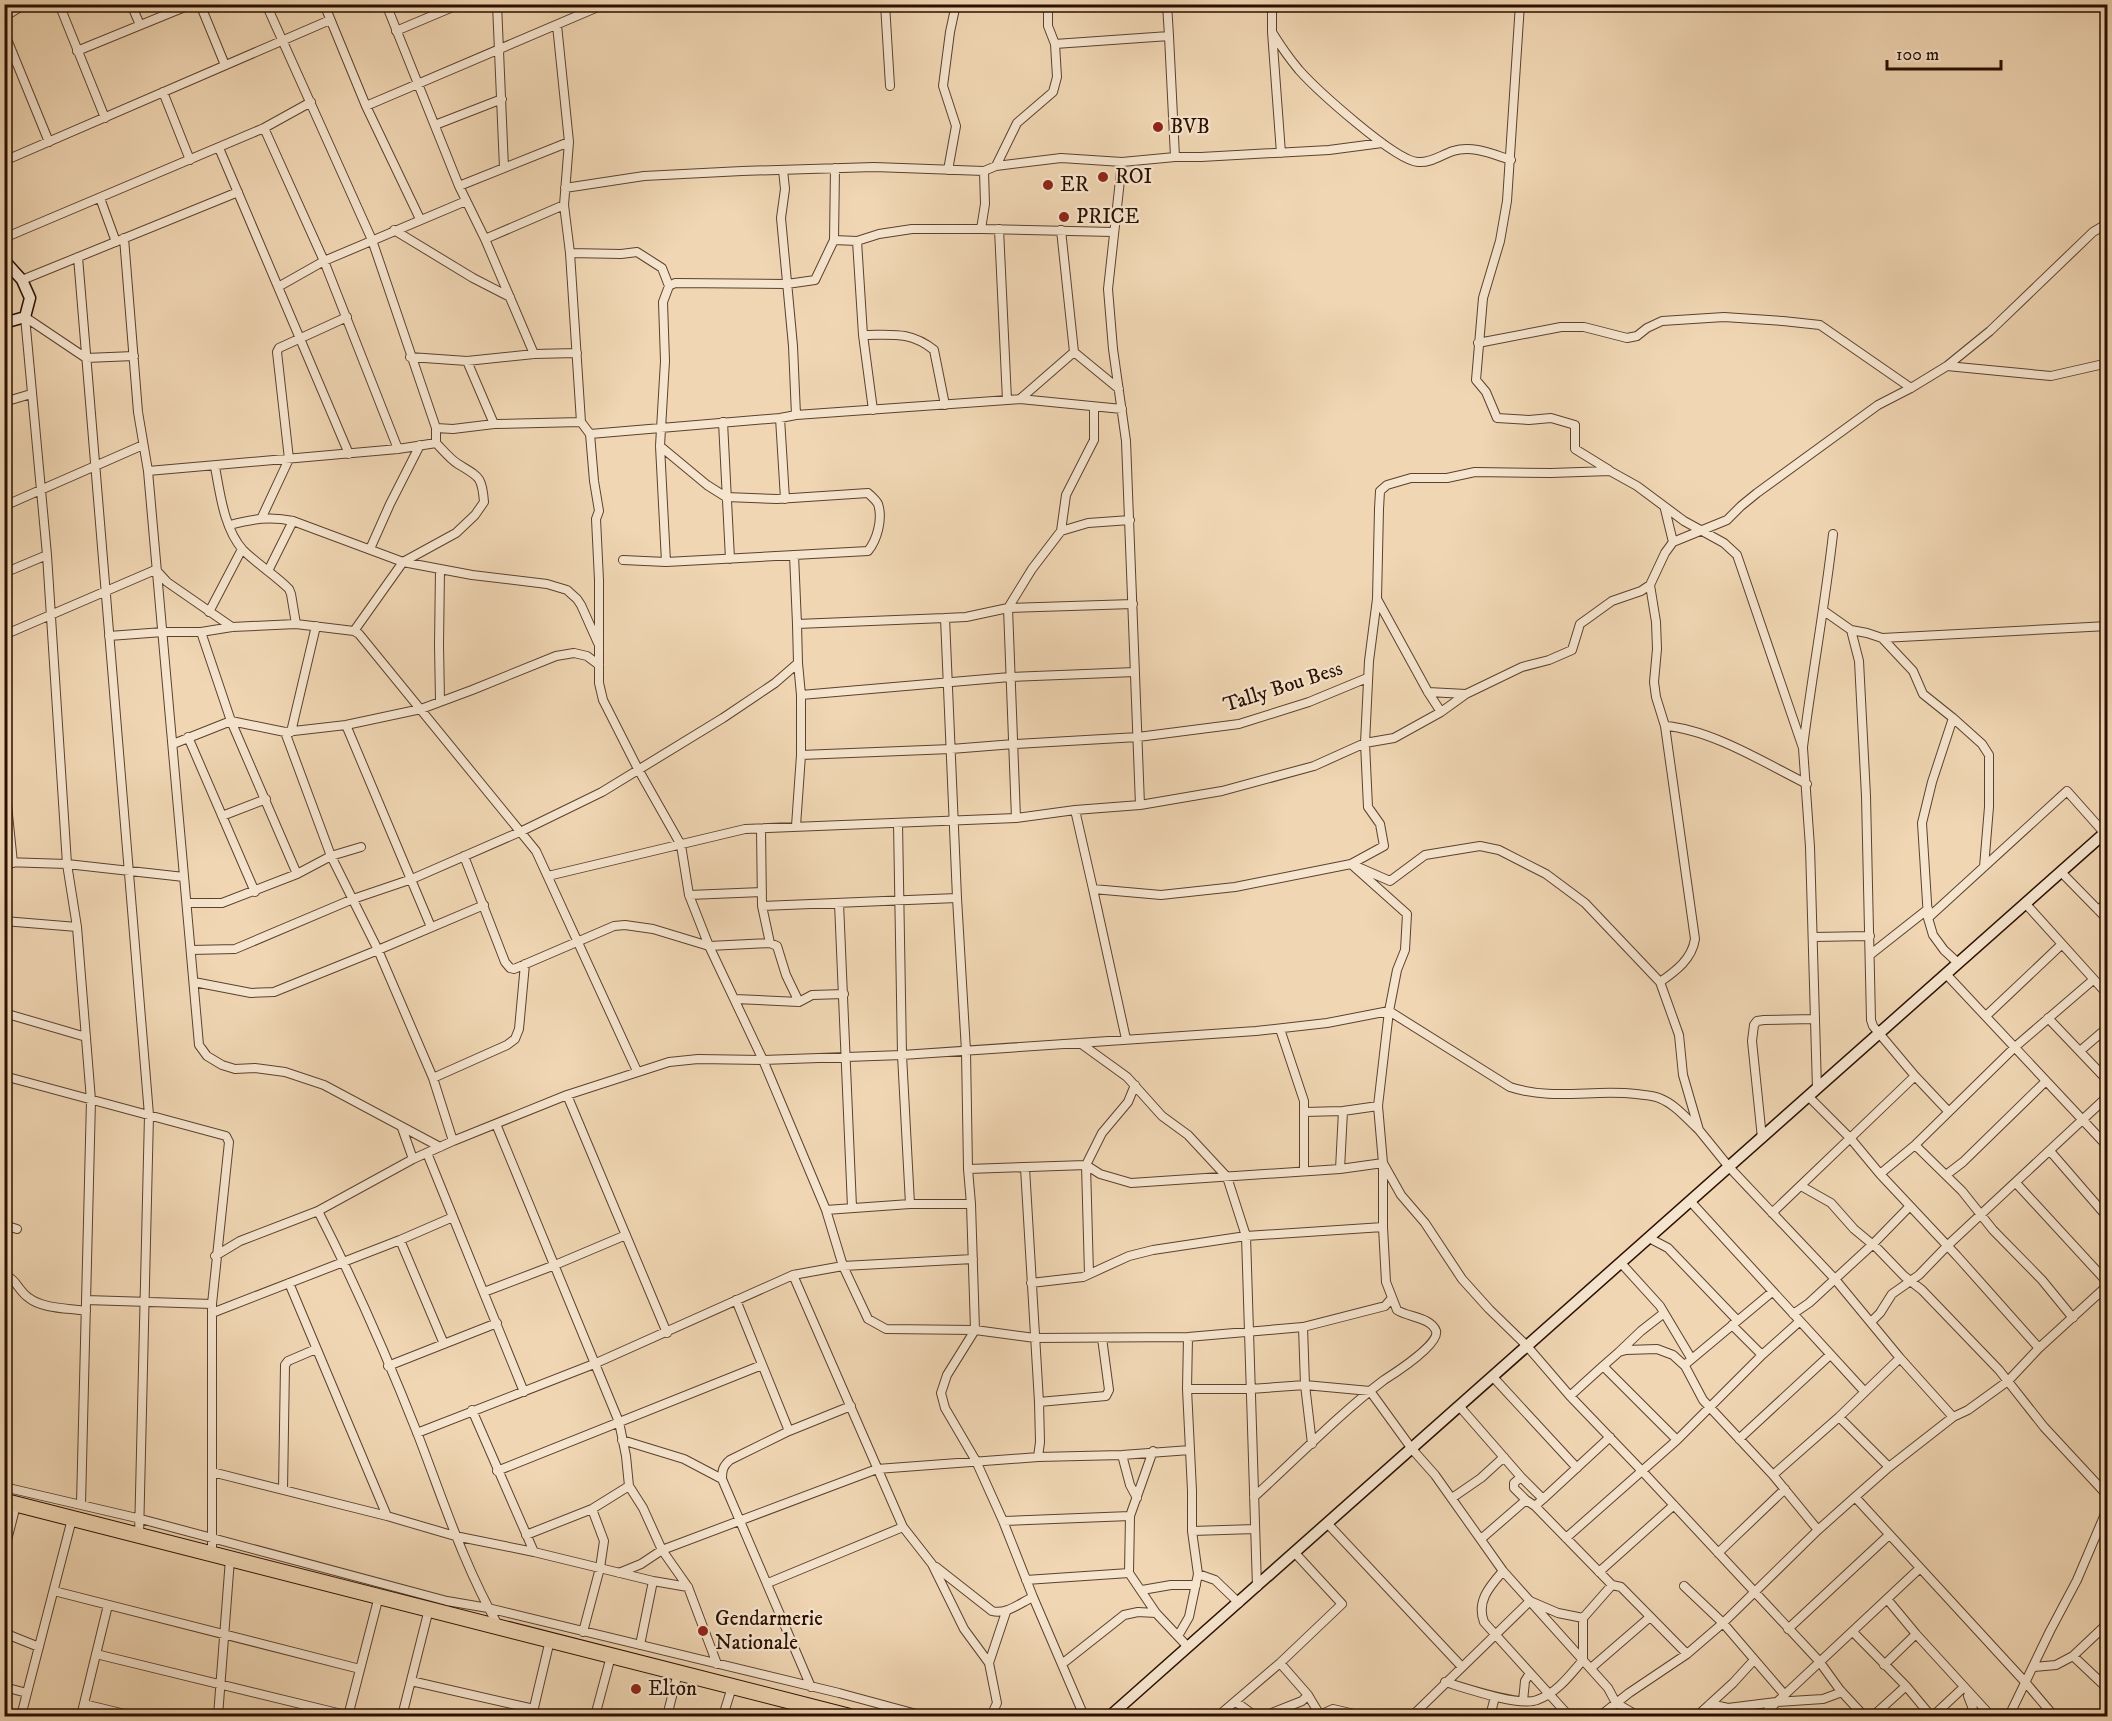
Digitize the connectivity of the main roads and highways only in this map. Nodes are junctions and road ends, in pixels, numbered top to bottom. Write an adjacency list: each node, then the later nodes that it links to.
1 (10, 1503): 2 (highway)
2 (848, 1716)

